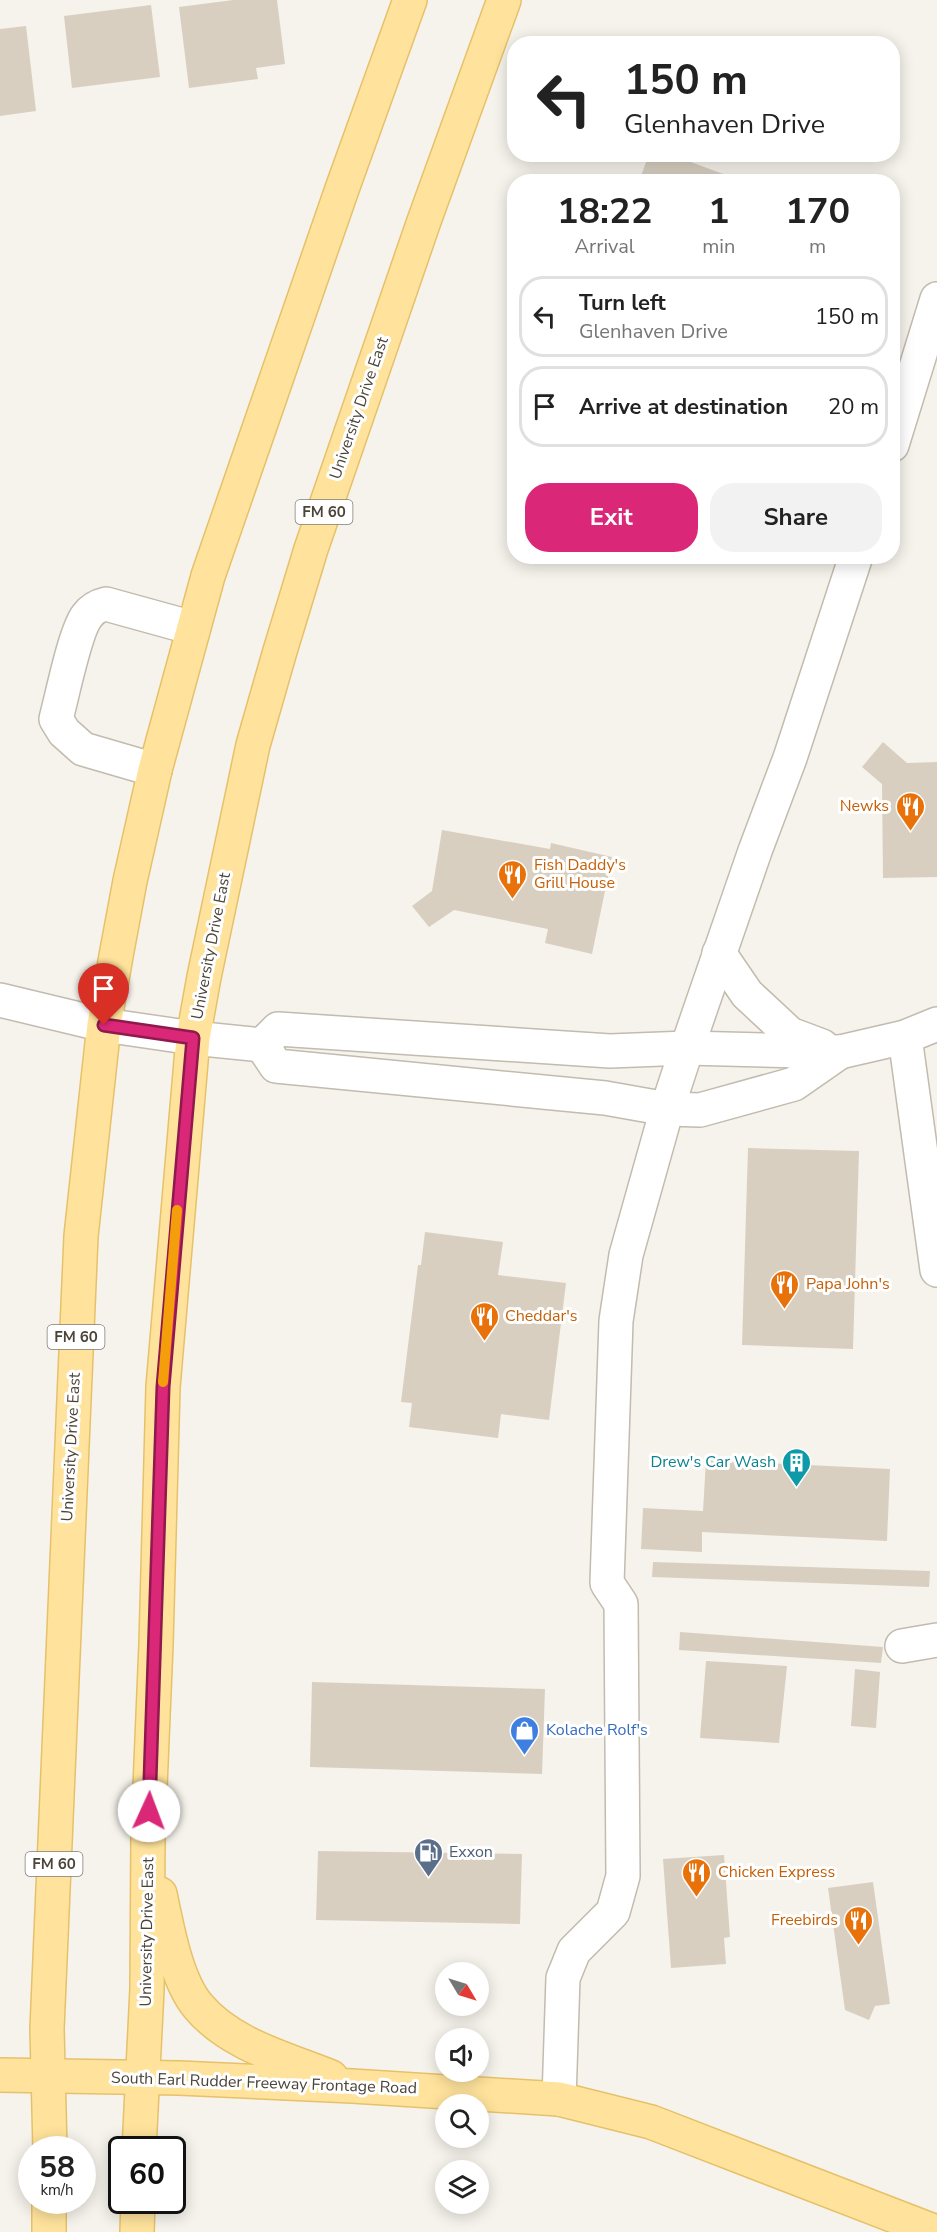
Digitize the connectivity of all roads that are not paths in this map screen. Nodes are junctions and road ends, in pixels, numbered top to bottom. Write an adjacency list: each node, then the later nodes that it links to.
1 (410, 0): 6 (main road, University Drive East / FM 60)
2 (504, 0): 13 (main road, University Drive East / FM 60)
3 (937, 299): 4 (street)
4 (900, 419)
5 (853, 564): 8 (street)
6 (193, 628): 7 (main road, University Drive East / FM 60); 7 (street)
7 (155, 770): 11 (main road, University Drive East / FM 60)
8 (719, 953): 15 (street); 16 (street)
9 (0, 1000): 11 (street)
10 (937, 1024): 12 (street)
11 (104, 1025): 13 (street); 23 (main road, University Drive East / FM 60)
12 (905, 1037): 16 (street); 18 (street)
13 (193, 1038): 14 (street); 21 (main road, University Drive East / FM 60)
14 (262, 1045): 15 (street); 17 (street)
15 (687, 1048): 16 (street); 17 (street)
16 (840, 1052): 17 (street)
17 (667, 1109): 26 (street)
18 (937, 1270)
19 (937, 1640): 20 (street)
20 (902, 1646)
21 (148, 1835): 24 (main road, University Drive East / FM 60); 25 (main road)
22 (0, 2075): 23 (main road, South Earl Rudder Freeway Frontage Road)
23 (48, 2076): 24 (main road, South Earl Rudder Freeway Frontage Road); 27 (main road, University Drive East / FM 60)
24 (143, 2078): 25 (main road, South Earl Rudder Freeway Frontage Road); 28 (main road, University Drive East / FM 60)
25 (352, 2086): 26 (main road, South Earl Rudder Freeway Frontage Road)
26 (559, 2098): 33 (main road, South Earl Rudder Freeway Frontage Road)
27 (50, 2136)
28 (140, 2136)
29 (49, 2214): 31 (main road)
30 (138, 2214): 32 (main road)
31 (49, 2232)
32 (137, 2232)
33 (936, 2232)

